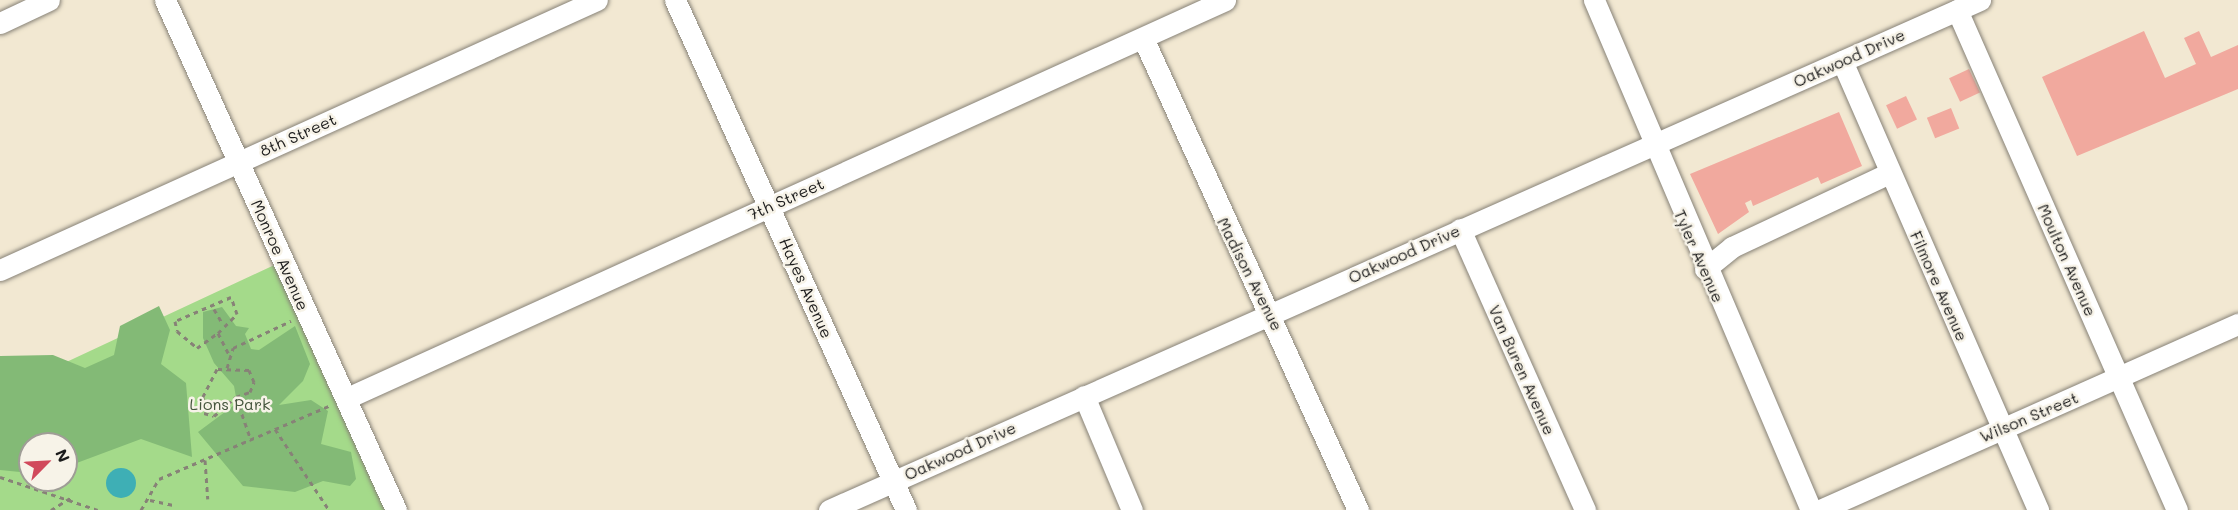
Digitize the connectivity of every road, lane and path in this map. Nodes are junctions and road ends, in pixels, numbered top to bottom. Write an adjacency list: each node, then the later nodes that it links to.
1 (49, 0): 9 (street)
2 (165, 0): 13 (street, Monroe Avenue)
3 (597, 0): 13 (street, 8th Street)
4 (675, 0): 15 (street, Hayes Avenue)
5 (1225, 0): 10 (street, 7th Street)
6 (1594, 0): 12 (street, Tyler Avenue)
7 (1980, 0): 8 (street, Oakwood Drive)
8 (1957, 10): 11 (street, Oakwood Drive); 27 (street, Moulton Avenue)
9 (0, 22)
10 (1143, 38): 15 (street, 7th Street); 21 (street, Madison Avenue)
11 (1842, 61): 12 (street, Oakwood Drive); 14 (street, Filmore Avenue)
12 (1654, 145): 16 (street, Oakwood Drive); 17 (street, Tyler Avenue)
13 (238, 162): 18 (street, 8th Street); 20 (street, Monroe Avenue)
14 (1889, 172): 17 (street); 31 (street, Filmore Avenue)
15 (769, 207): 30 (street, 7th Street); 36 (street, Hayes Avenue)
16 (1460, 229): 21 (street, Oakwood Drive); 50 (street, Van Buren Avenue)
17 (1705, 269): 51 (street, Tyler Avenue)
18 (0, 270)
19 (214, 309): 22 (path); 22 (path); 24 (path)
20 (307, 314): 25 (path); 30 (street, Monroe Avenue)
21 (1271, 314): 28 (street, Oakwood Drive); 49 (street, Madison Avenue)
22 (222, 323): 24 (path)
23 (2238, 324): 27 (street, Wilson Street)
24 (218, 333): 25 (path)
25 (229, 355): 26 (path)
26 (227, 368): 29 (path); 29 (path)
27 (2119, 377): 31 (street, Wilson Street); 54 (street, Moulton Avenue)
28 (1084, 396): 36 (street, Oakwood Drive); 48 (street)
29 (236, 397): 33 (path)
30 (340, 401): 32 (path); 45 (street, Monroe Avenue)
31 (2003, 428): 52 (street, Wilson Street); 53 (street, Filmore Avenue)
32 (275, 429): 33 (path); 44 (path)
33 (251, 440): 34 (path)
34 (205, 460): 38 (path); 39 (path)
35 (0, 477): 37 (path)
36 (893, 482): 46 (street, Oakwood Drive); 47 (street, Hayes Avenue)
37 (72, 497): 41 (path); 42 (path)
38 (208, 499)
39 (150, 500): 40 (path); 43 (path)
40 (174, 505)
41 (51, 510)
42 (98, 510)
43 (141, 510)
44 (329, 510)
45 (396, 510)
46 (829, 510)
47 (906, 510)
48 (1132, 510)
49 (1359, 510)
50 (1585, 510)
51 (1811, 510)
52 (1820, 510)
53 (2038, 510)
54 (2178, 510)

